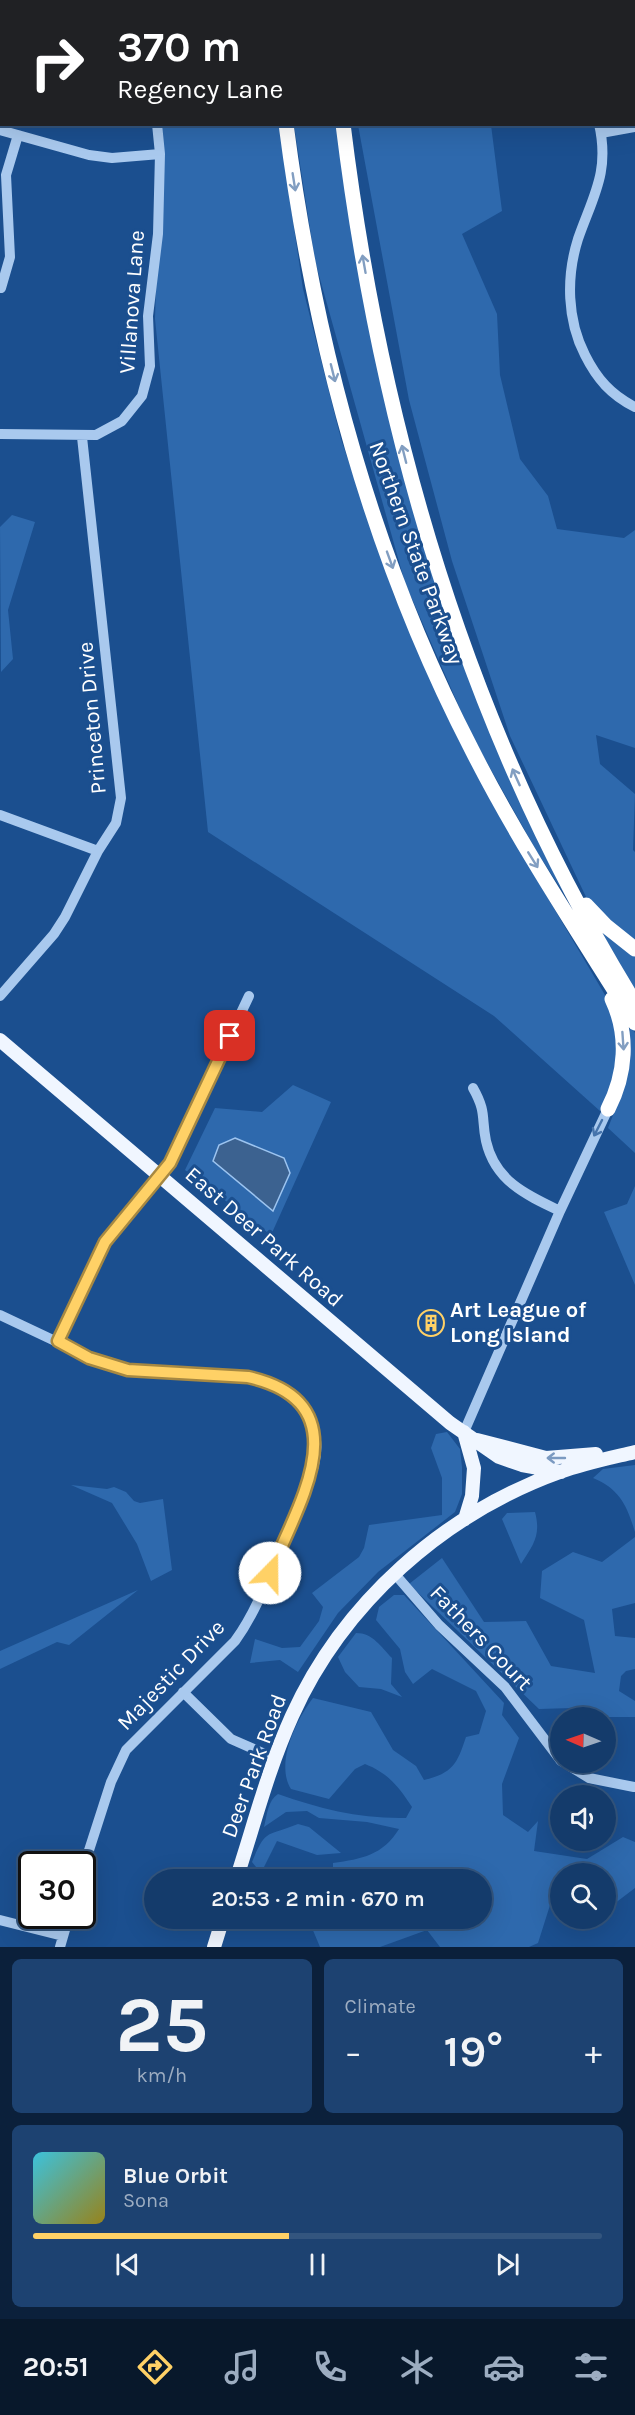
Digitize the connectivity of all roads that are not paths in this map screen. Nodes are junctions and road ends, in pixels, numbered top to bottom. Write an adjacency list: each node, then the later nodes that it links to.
1 (157, 126): 8 (street, Villanova Lane)
2 (286, 126): 16 (highway, Northern State Parkway, one-way to 16)
3 (343, 126): 14 (highway, Northern State Parkway, one-way to 3)
4 (635, 127): 5 (street)
5 (600, 129): 10 (street)
6 (0, 130): 7 (street)
7 (18, 135): 8 (street); 9 (street)
8 (160, 154): 12 (street, Villanova Lane)
9 (1, 288)
10 (635, 407)
11 (0, 434): 12 (street, Villanova Lane)
12 (82, 437): 15 (street, Princeton Drive)
13 (0, 815): 15 (street)
14 (540, 831): 17 (highway); 20 (highway, Northern State Parkway)
15 (98, 851): 18 (street, Princeton Drive)
16 (588, 947): 21 (highway, Northern State Parkway); 24 (highway, one-way to 24)
17 (635, 949)
18 (0, 996)
19 (249, 996): 25 (street)
20 (635, 1003)
21 (635, 1023)
22 (0, 1040): 25 (main road, East Deer Park Road)
23 (473, 1089): 26 (street)
24 (608, 1109): 26 (street, one-way to 26)
25 (161, 1175): 28 (street); 29 (main road, East Deer Park Road)
26 (560, 1211): 29 (street)
27 (0, 1315): 28 (street, Majestic Drive)
28 (58, 1341): 36 (street, Majestic Drive)
29 (470, 1436): 30 (main road, East Deer Park Road, one-way to 29); 31 (main road, East Deer Park Road); 32 (main road)
30 (635, 1451): 31 (main road, Deer Park Road)
31 (561, 1472): 33 (main road, Deer Park Road)
32 (474, 1483): 33 (main road); 34 (main road)
33 (465, 1519): 34 (main road, Deer Park Road)
34 (429, 1544): 35 (main road, Deer Park Road)
35 (394, 1573): 37 (street, Fathers Court); 38 (main road, Deer Park Road)
36 (183, 1692): 38 (street); 41 (street, Majestic Drive)
37 (550, 1746)
38 (274, 1758): 42 (main road, Deer Park Road)
39 (581, 1773): 40 (street, Fathers Court)
40 (634, 1787)
41 (89, 1851)
42 (239, 1869)
43 (0, 1920): 45 (street)
44 (220, 1929): 46 (main road)
45 (62, 1942)
46 (214, 1947)

